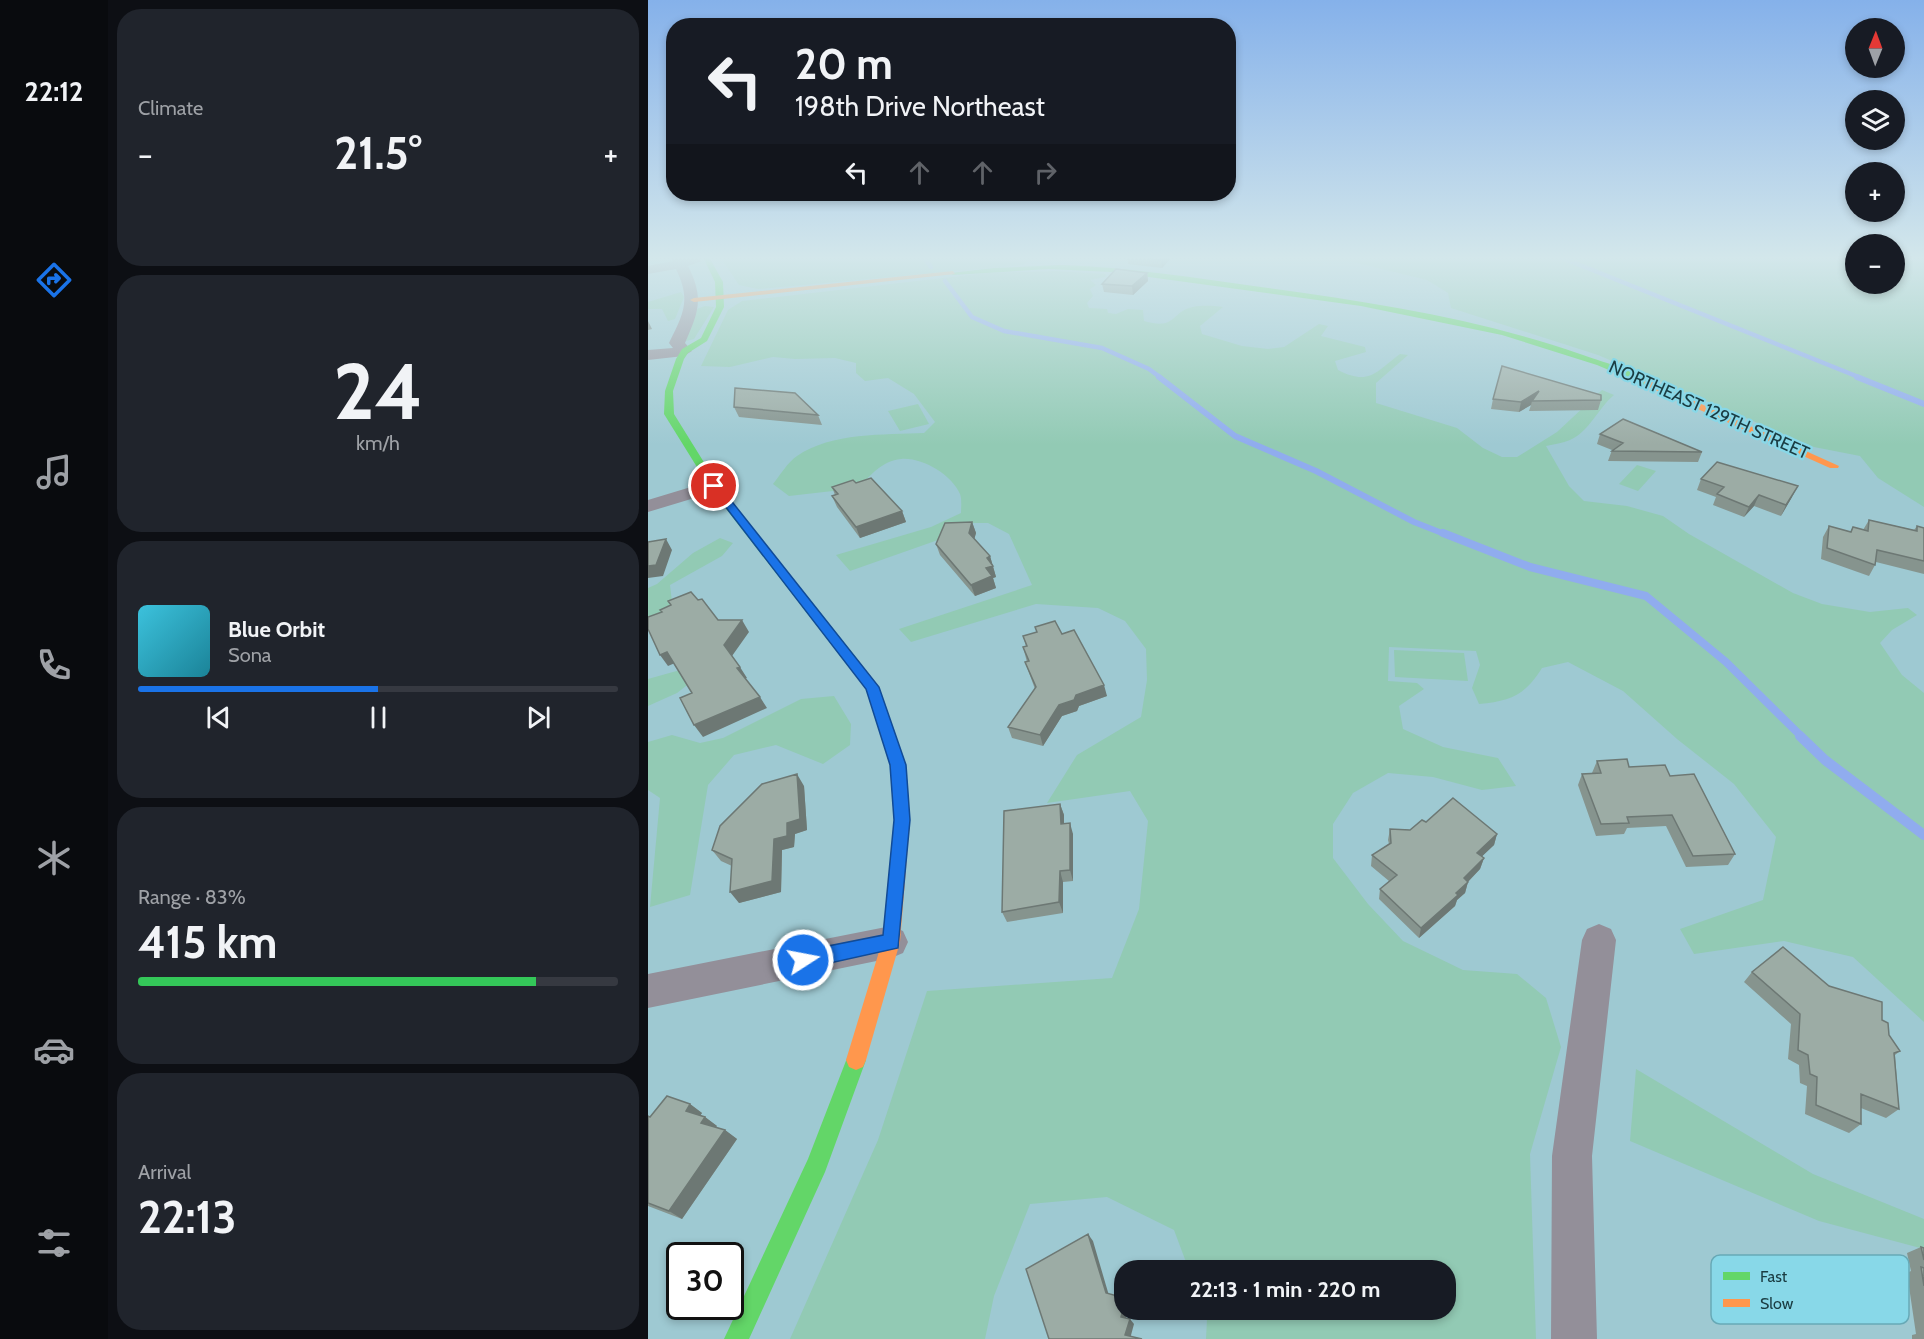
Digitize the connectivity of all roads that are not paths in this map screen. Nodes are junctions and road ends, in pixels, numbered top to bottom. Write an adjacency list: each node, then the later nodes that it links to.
1 (686, 319): 4 (street)
2 (715, 319): 4 (street)
3 (1454, 319): 6 (street, NORTHEAST 129TH STREET)
4 (684, 351): 5 (street); 7 (street)
5 (648, 355)
6 (1834, 466)
7 (714, 486): 8 (street); 10 (street)
8 (648, 506)
9 (1599, 940): 13 (street)
10 (891, 942): 11 (street); 12 (street)
11 (648, 992)
12 (736, 1339)
13 (1574, 1339)

